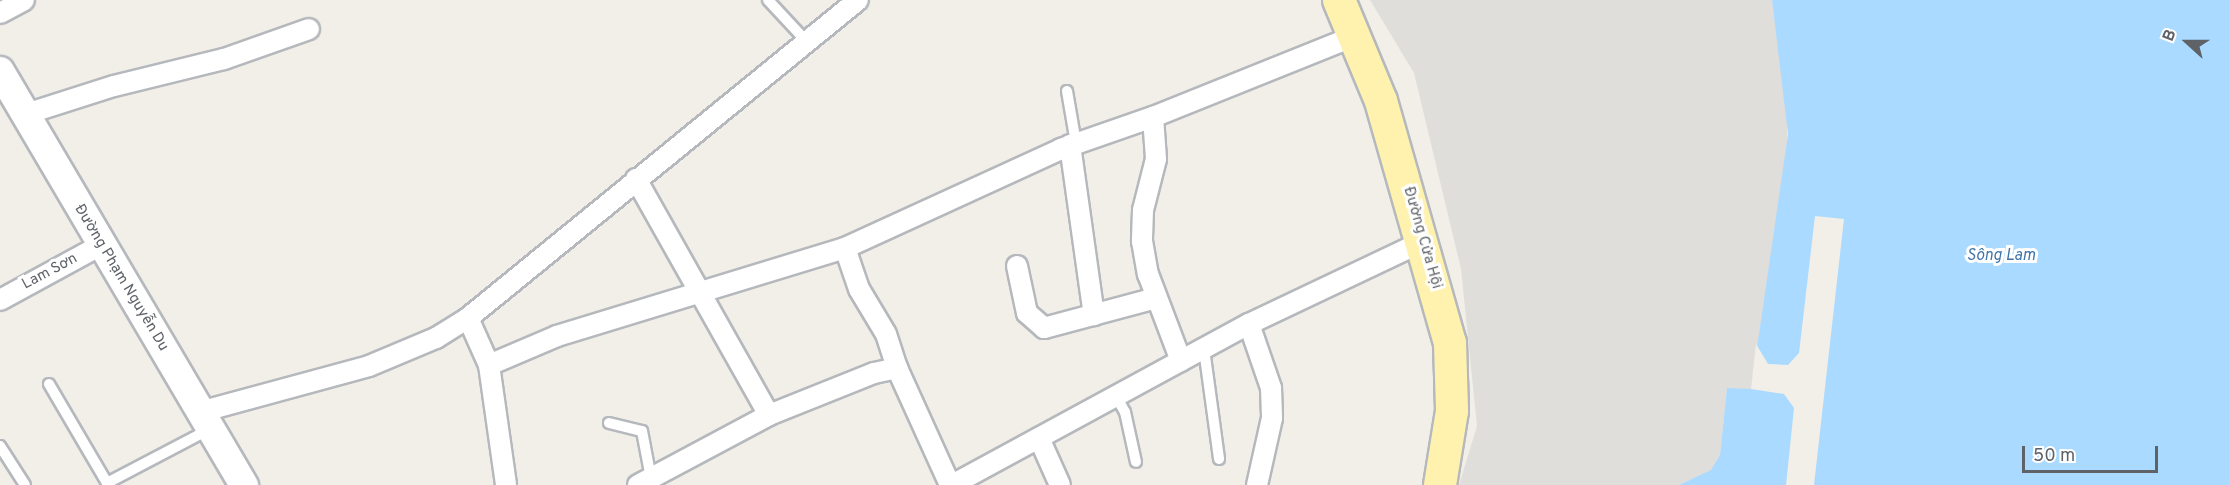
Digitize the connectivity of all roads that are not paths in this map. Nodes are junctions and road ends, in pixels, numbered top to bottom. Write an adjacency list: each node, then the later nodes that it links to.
1 (24, 0): 5 (street)
2 (768, 0): 8 (lane)
3 (858, 0): 8 (street)
4 (1339, 0): 7 (main road, Đường Cửa Hội)
5 (0, 13)
6 (309, 29): 11 (street)
7 (1356, 36): 12 (street); 15 (main road, Đường Cửa Hội)
8 (807, 42): 14 (street)
9 (0, 70): 11 (main road, Đường Phạm Nguyễn Du)
10 (1067, 91): 13 (lane)
11 (26, 114): 16 (main road, Đường Phạm Nguyễn Du)
12 (1153, 117): 13 (street); 20 (street)
13 (1073, 144): 17 (street); 22 (street)
14 (636, 180): 19 (street); 23 (street)
15 (1424, 241): 24 (street); 45 (main road, Đường Cửa Hội)
16 (101, 245): 21 (street, Lam Sơn); 32 (main road, Đường Phạm Nguyễn Du)
17 (845, 248): 19 (street); 28 (street)
18 (1017, 266): 22 (street)
19 (699, 292): 27 (street); 31 (street)
20 (1156, 298): 22 (street); 26 (street)
21 (0, 300)
22 (1094, 315)
23 (468, 318): 27 (street); 32 (street)
24 (1249, 324): 25 (street); 44 (street)
25 (1204, 349): 26 (street); 36 (lane)
26 (1181, 361): 30 (street)
27 (489, 365): 41 (street)
28 (897, 368): 31 (street); 42 (street)
29 (49, 384): 32 (lane)
30 (1116, 396): 34 (street); 37 (lane)
31 (769, 415): 38 (street)
32 (205, 420): 40 (main road, Đường Phạm Nguyễn Du)
33 (609, 423): 38 (lane)
34 (1039, 438): 42 (street); 43 (street)
35 (0, 446): 39 (lane)
36 (1220, 459)
37 (1136, 462)
38 (645, 481)
39 (25, 485)
40 (244, 485)
41 (506, 485)
42 (951, 485)
43 (1060, 485)
44 (1257, 485)
45 (1440, 485)

